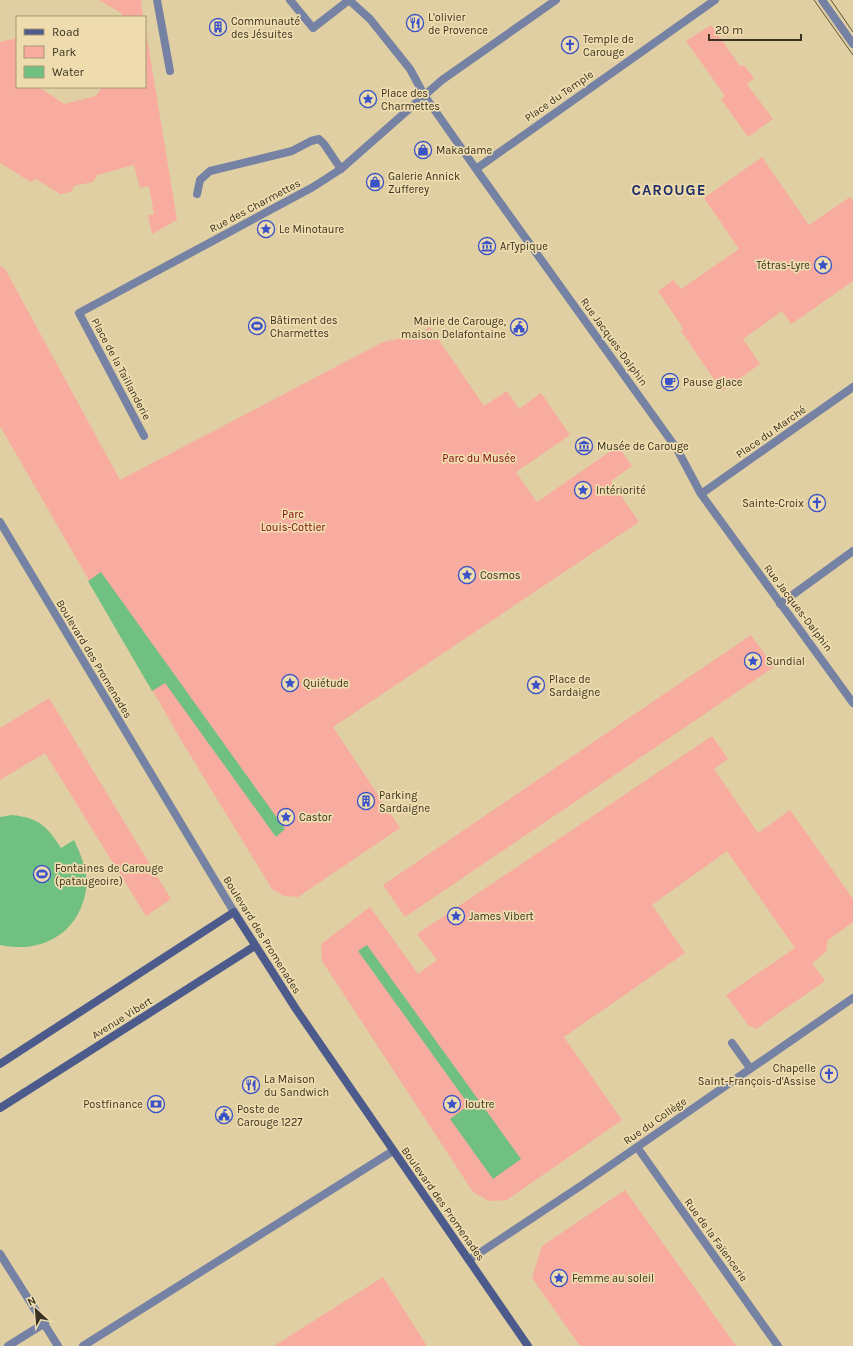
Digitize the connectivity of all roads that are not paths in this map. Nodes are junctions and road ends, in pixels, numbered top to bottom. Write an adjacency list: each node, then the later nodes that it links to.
1 (157, 0): 8 (street)
2 (290, 0): 3 (street)
3 (349, 0): 9 (street, Rue Jacques-Dalphin)
4 (556, 0): 9 (street)
5 (715, 0): 11 (street, Place du Temple)
6 (822, 0): 7 (street)
7 (853, 44)
8 (170, 71)
9 (424, 95): 10 (street, Rue des Charmettes); 11 (street, Rue Jacques-Dalphin)
10 (341, 169): 12 (street); 13 (street, Rue des Charmettes)
11 (476, 169): 16 (street, Rue Jacques-Dalphin)
12 (197, 194)
13 (79, 313): 15 (street, Place de la Taillanderie)
14 (853, 388): 16 (street, Place du Marché)
15 (144, 436)
16 (701, 494): 19 (street, Rue Jacques-Dalphin)
17 (0, 522): 21 (street, Boulevard des Promenades)
18 (853, 552): 19 (street)
19 (780, 604): 20 (street, Rue Jacques-Dalphin)
20 (853, 703)
21 (234, 912): 22 (main road, Boulevard des Promenades); 25 (main road)
22 (255, 946): 27 (main road, Avenue Vibert); 29 (main road, Boulevard des Promenades)
23 (853, 998): 26 (street, Rue du Collège)
24 (732, 1043): 26 (street)
25 (0, 1064)
26 (750, 1068): 28 (street, Rue du Collège)
27 (0, 1108)
28 (636, 1147): 31 (street, Rue du Collège); 37 (street, Rue de la Faïencerie)
29 (393, 1151): 31 (main road, Boulevard des Promenades); 35 (street)
30 (0, 1254): 32 (street)
31 (469, 1260): 36 (main road, Boulevard des Promenades)
32 (45, 1323): 33 (street); 34 (street)
33 (8, 1346)
34 (58, 1346)
35 (83, 1346)
36 (528, 1346)
37 (778, 1346)

